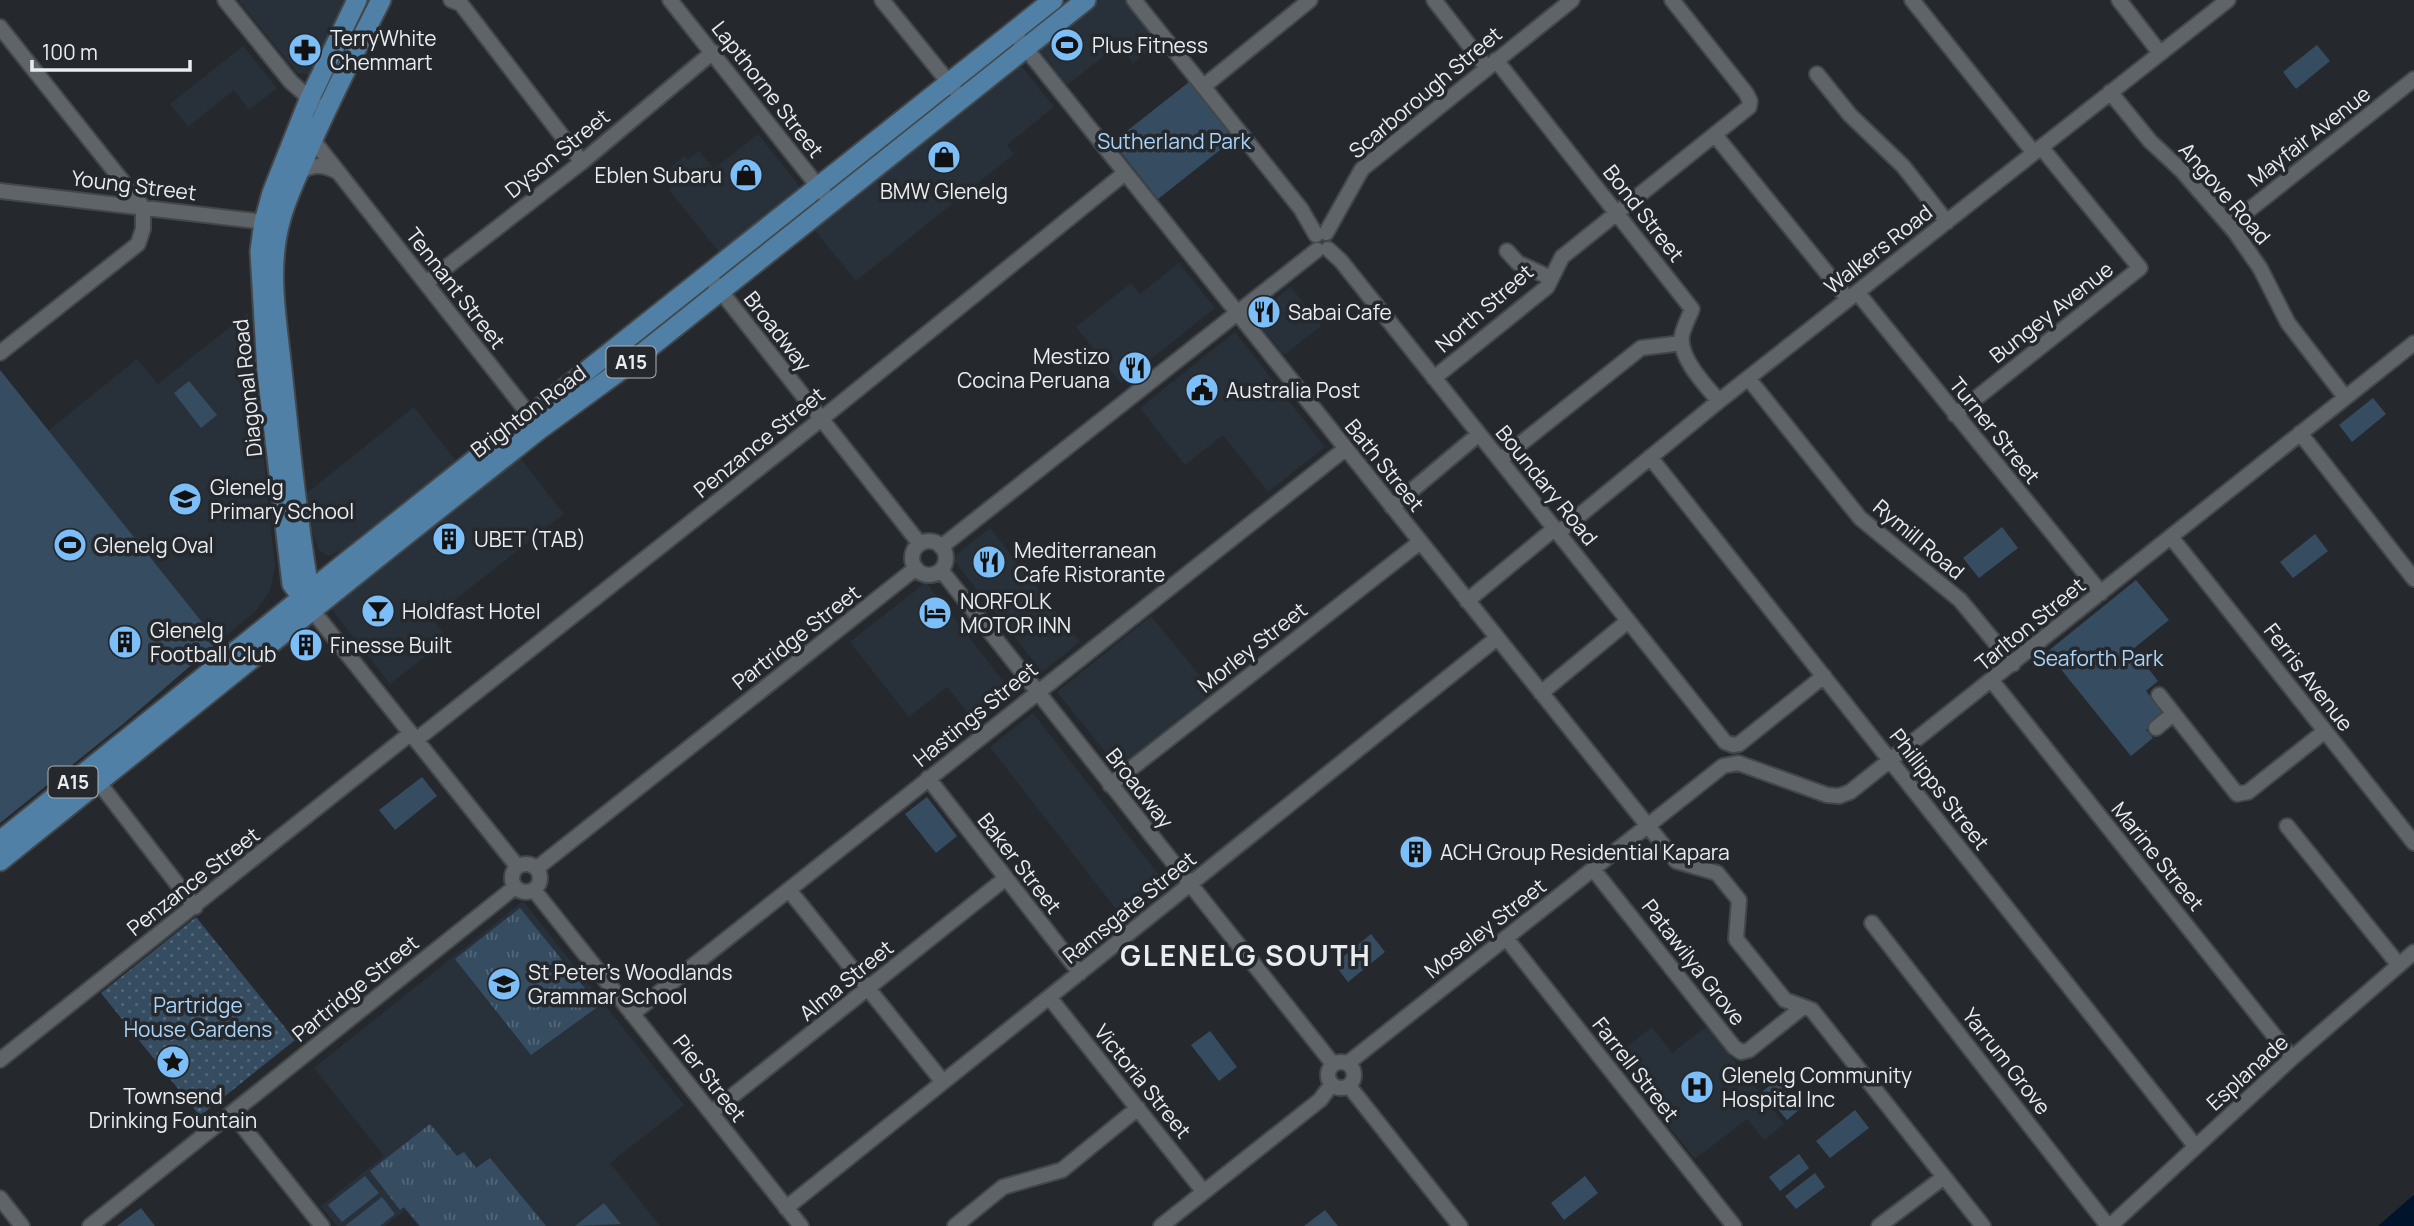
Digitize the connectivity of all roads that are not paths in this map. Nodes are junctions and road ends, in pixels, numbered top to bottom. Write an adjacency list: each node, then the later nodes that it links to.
1 (225, 0): 24 (street)
2 (357, 0): 26 (main road, Diagonal Road)
3 (381, 0): 31 (main road, Diagonal Road)
4 (452, 0): 35 (street)
5 (670, 0): 20 (street, Lapthorne Street)
6 (882, 0): 27 (street)
7 (1053, 0): 18 (main road, Brighton Road / A15)
8 (1086, 0): 19 (main road, Brighton Road / A15)
9 (1134, 0): 28 (street)
10 (1310, 0): 28 (street)
11 (1434, 0): 22 (street, Bond Street)
12 (1572, 0): 22 (street, Scarborough Street)
13 (1672, 0): 32 (street, North Street)
14 (1914, 0): 34 (street)
15 (2119, 0): 21 (street)
16 (2228, 0): 21 (street, Walkers Road)
17 (0, 27): 42 (street)
18 (1012, 31): 19 (street, Bath Street); 27 (main road, Brighton Road / A15)
19 (1025, 49): 30 (main road, Brighton Road / A15); 38 (street, Bath Street)
20 (713, 52): 35 (street, Dyson Street); 39 (street, Lapthorne Street)
21 (2160, 53): 29 (street, Walkers Road)
22 (1492, 64): 44 (street, Bond Street); 45 (street, Scarborough Street)
23 (1817, 74): 47 (street)
24 (287, 77): 26 (street); 31 (street)
25 (2414, 79): 48 (street, Mayfair Avenue)
26 (319, 80): 31 (main road, Diagonal Road)
27 (949, 83): 30 (street); 39 (main road, Brighton Road / A15)
28 (1204, 86): 43 (street)
29 (2110, 92): 34 (street, Walkers Road); 48 (street, Angove Road)
30 (962, 99): 41 (main road, Brighton Road / A15)
31 (318, 105): 33 (main road, Diagonal Road); 46 (main road, Diagonal Road)
32 (1715, 135): 44 (street, North Street); 56 (street, Turner Street)
33 (313, 140): 36 (main road, Diagonal Road); 37 (street, Tennant Street)
34 (2038, 150): 47 (street, Walkers Road); 65 (street, Bungey Avenue)
35 (582, 162): 54 (street, Dyson Street)
36 (299, 172): 37 (street); 77 (main road, Diagonal Road)
37 (339, 172): 54 (street, Tennant Street)
38 (1125, 173): 57 (street, Bath Street); 66 (street, Penzance Street)
39 (819, 187): 41 (street, Lapthorne Street); 52 (main road, Brighton Road / A15)
40 (0, 191): 42 (street, Young Street)
41 (832, 204): 55 (main road, Brighton Road / A15)
42 (144, 207): 46 (street, Young Street); 60 (street)
43 (1301, 209): 45 (street); 49 (street)
44 (1617, 214): 53 (street, North Street); 58 (street, Bond Street)
45 (1334, 217): 49 (street, Scarborough Street)
46 (264, 222): 85 (main road, Diagonal Road)
47 (1947, 222): 56 (street, Walkers Road)
48 (2230, 226): 63 (street, Angove Road)
49 (1321, 234): 50 (street)
50 (1322, 250): 57 (street); 61 (street, Boundary Road)
51 (1507, 251): 53 (street)
52 (708, 275): 55 (street, Broadway); 67 (main road, Brighton Road / A15)
53 (1551, 278): 61 (street, North Street)
54 (426, 283): 67 (street, Tennant Street)
55 (720, 291): 66 (street, Broadway); 67 (main road, Brighton Road / A15)
56 (1852, 296): 62 (street, Walkers Road); 65 (street, Turner Street)
57 (1237, 313): 70 (street, Bath Street); 79 (street)
58 (1682, 343): 64 (street); 72 (street)
59 (2414, 343): 63 (street, Tarlton Street)
60 (0, 353)
61 (1434, 378): 69 (street, Boundary Road)
62 (1748, 378): 64 (street, Walkers Road); 89 (street, Rymill Road)
63 (2345, 397): 68 (street, Tarlton Street)
64 (1719, 401): 71 (street, Walkers Road)
65 (1955, 415): 84 (street, Turner Street)
66 (820, 420): 78 (street, Broadway); 98 (street, Penzance Street)
67 (535, 423): 80 (main road, Brighton Road / A15); 85 (main road, Brighton Road / A15)
68 (2300, 433): 75 (street, Tarlton Street); 83 (street)
69 (1479, 434): 72 (street, Boundary Road); 73 (street)
70 (1345, 449): 73 (street, Bath Street); 92 (street, Hastings Street)
71 (1650, 457): 74 (street, Walkers Road); 90 (street, Phillipps Street)
72 (1500, 460): 74 (street, Boundary Road)
73 (1392, 507): 76 (street, Bath Street)
74 (1556, 531): 86 (street, Walkers Road); 87 (street, Boundary Road)
75 (2171, 537): 84 (street, Tarlton Street); 97 (street, Ferris Avenue)
76 (1420, 542): 86 (street, Bath Street); 102 (street, Morley Street)
77 (301, 543): 80 (main road); 85 (main road, Diagonal Road)
78 (920, 544): 79 (street); 81 (street)
79 (941, 547): 82 (street)
80 (345, 563): 85 (main road, Brighton Road / A15)
81 (916, 568): 82 (street); 109 (street, Partridge Street)
82 (941, 570): 92 (street, Broadway)
83 (2414, 579)
84 (2101, 593): 89 (street, Tarlton Street)
85 (308, 600): 98 (street); 100 (main road, Brighton Road / A15)
86 (1467, 601): 88 (street, Bath Street)
87 (1628, 621): 90 (street, Boundary Road); 93 (street)
88 (1497, 638): 93 (street, Bath Street); 112 (street, Ramsgate Street)
89 (2013, 664): 91 (street, Tarlton Street)
90 (1824, 676): 99 (street, Phillipps Street)
91 (1992, 681): 99 (street, Tarlton Street); 126 (street, Marine Street)
92 (1037, 692): 101 (street, Hastings Street); 102 (street, Broadway)
93 (1541, 693): 103 (street, Bath Street)
94 (2159, 695): 95 (street)
95 (2173, 714): 96 (street); 97 (street)
96 (2156, 728)
97 (2325, 731): 106 (street, Ferris Avenue)
98 (414, 737): 108 (street); 116 (street, Penzance Street)
99 (1891, 760): 103 (street, Tarlton Street); 136 (street, Phillipps Street)
100 (93, 776): 105 (main road, Brighton Road / A15); 107 (main road, Brighton Road / A15); 116 (street)
101 (928, 778): 111 (street, Baker Street); 115 (street, Hastings Street)
102 (1111, 785): 112 (street, Broadway)
103 (1647, 825): 110 (street, Moseley Street); 124 (street, Bath Street)
104 (2287, 826): 120 (street)
105 (0, 841)
106 (2414, 843)
107 (0, 861)
108 (517, 866): 109 (street); 113 (street)
109 (537, 869): 114 (street)
110 (1593, 869): 118 (street, Moseley Street); 124 (street, Patawilya Grove)
111 (1006, 878): 121 (street, Baker Street); 122 (street, Alma Street)
112 (1189, 885): 121 (street, Ramsgate Street); 129 (street, Broadway)
113 (515, 887): 114 (street); 134 (street, Partridge Street)
114 (534, 890): 125 (street, Pier Street)
115 (789, 890): 122 (street); 125 (street, Hastings Street)
116 (195, 907): 127 (street, Penzance Street)
117 (1872, 923): 151 (street, Yarrum Grove)
118 (1506, 938): 128 (street, Moseley Street); 148 (street, Farrell Street)
119 (2414, 952): 120 (street, Esplanade)
120 (2398, 964): 126 (street, Esplanade)
121 (1080, 973): 123 (street, Ramsgate Street)
122 (868, 989): 130 (street); 135 (street, Alma Street)
123 (1049, 997): 130 (street, Ramsgate Street); 133 (street, Victoria Street)
124 (1803, 1007): 137 (street, Bath Street)
125 (632, 1014): 135 (street, Pier Street)
126 (2292, 1058): 136 (street, Esplanade)
127 (0, 1060)
128 (1348, 1063): 129 (street); 132 (street)
129 (1333, 1064): 131 (street)
130 (943, 1082): 140 (street, Ramsgate Street)
131 (1332, 1084): 132 (street); 138 (street)
132 (1349, 1086): 147 (street)
133 (1138, 1108): 138 (street, Victoria Street); 145 (street)
134 (232, 1113): 142 (street, Partridge Street); 143 (street)
135 (711, 1114): 140 (street, Pier Street)
136 (2196, 1147): 151 (street, Esplanade)
137 (1944, 1177): 149 (street); 150 (street, Bath Street)
138 (1204, 1192): 146 (street)
139 (0, 1198): 141 (street)
140 (786, 1208): 144 (street, Pier Street)
141 (22, 1226)
142 (90, 1226)
143 (322, 1226)
144 (801, 1226)
145 (955, 1226)
146 (1161, 1226)
147 (1460, 1226)
148 (1734, 1226)
149 (1879, 1226)
150 (1983, 1226)
151 (2109, 1226)

